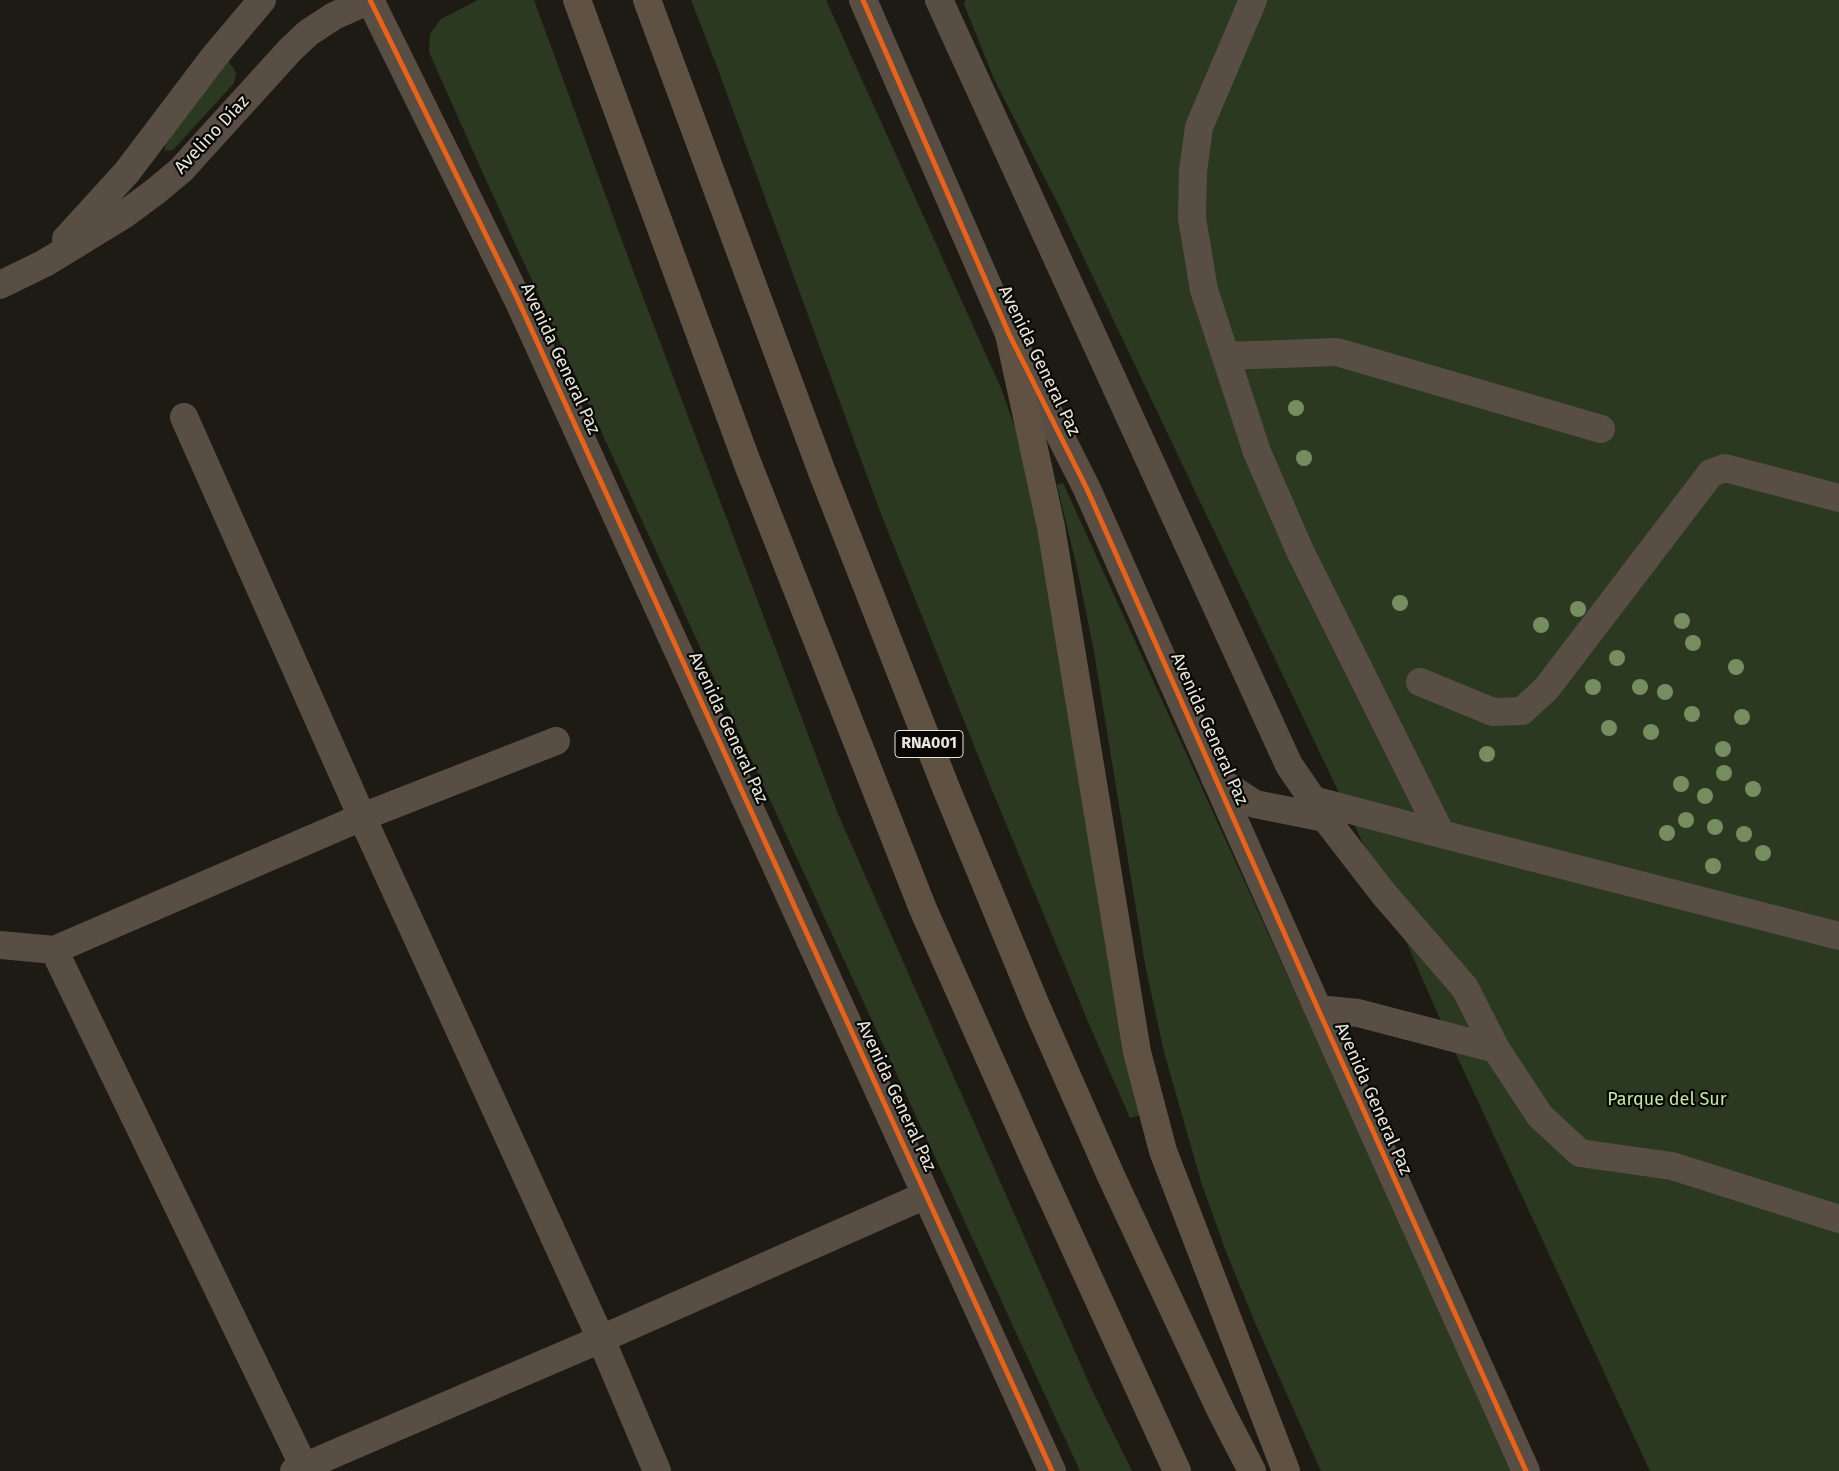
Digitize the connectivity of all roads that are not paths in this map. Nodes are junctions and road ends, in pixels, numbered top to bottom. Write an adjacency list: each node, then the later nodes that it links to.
1 (262, 0): 8 (street, Avelino Díaz)
2 (370, 0): 8 (street, Avelino Díaz); 26 (street, Avenida General Paz)
3 (577, 0): 32 (highway)
4 (647, 0): 33 (highway, RNA001)
5 (863, 0): 10 (street, Avenida General Paz)
6 (939, 0): 18 (street)
7 (1253, 0): 11 (street)
8 (45, 263): 9 (street, Avelino Díaz)
9 (0, 285)
10 (1009, 334): 17 (street, Avenida General Paz); 34 (highway)
11 (1226, 356): 13 (street); 20 (street)
12 (184, 418): 19 (street)
13 (1601, 429)
14 (1839, 498): 15 (street)
15 (1420, 682)
16 (556, 741): 19 (street)
17 (1215, 778): 18 (street); 24 (street, Avenida General Paz)
18 (1319, 809): 20 (street); 25 (street)
19 (362, 817): 23 (street); 28 (street)
20 (1441, 834): 21 (street)
21 (1839, 936)
22 (0, 944): 23 (street)
23 (54, 950): 29 (street)
24 (1318, 1009): 25 (street); 35 (street, Avenida General Paz)
25 (1496, 1049): 27 (street)
26 (926, 1195): 28 (street); 31 (street, Avenida General Paz)
27 (1839, 1219)
28 (601, 1339): 29 (street); 30 (street)
29 (301, 1470)
30 (657, 1471)
31 (1052, 1471)
32 (1177, 1471)
33 (1252, 1471)
34 (1286, 1471)
35 (1526, 1471)

